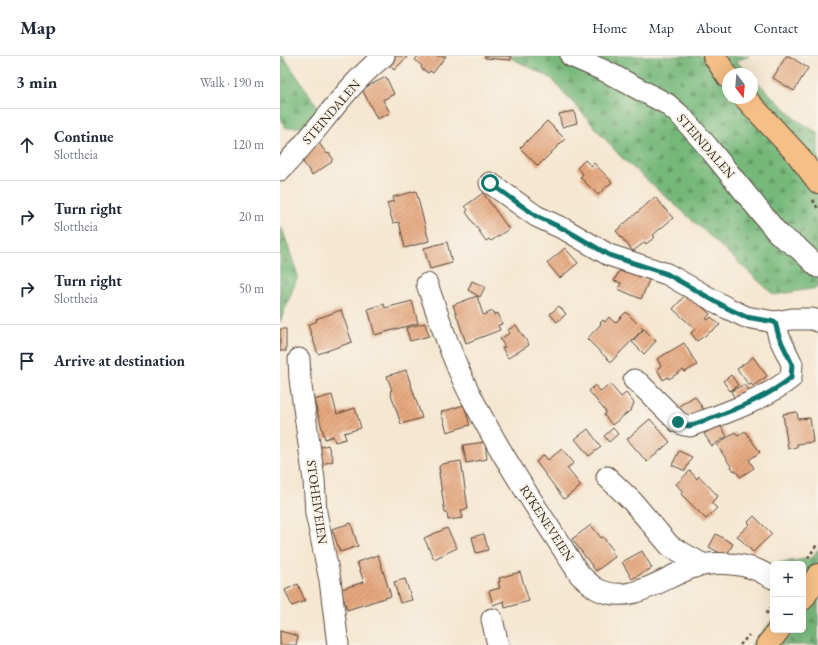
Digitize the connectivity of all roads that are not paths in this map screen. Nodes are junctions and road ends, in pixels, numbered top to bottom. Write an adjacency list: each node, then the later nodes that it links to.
1 (384, 56): 6 (street, STEINDALEN)
2 (571, 56): 9 (street, STEINDALEN)
3 (714, 56): 4 (main road)
4 (722, 68)
5 (751, 104): 7 (main road)
6 (280, 170)
7 (818, 182)
8 (490, 183): 12 (street)
9 (818, 267)
10 (427, 284): 16 (street, RYKENEVEIEN)
11 (818, 321): 12 (street)
12 (775, 322): 14 (street)
13 (299, 359): 22 (street, STOHEIVEIEN)
14 (634, 380)
15 (607, 478): 16 (street)
16 (704, 564): 18 (street, RYKENEVEIEN)
17 (812, 567): 19 (main road)
18 (770, 576)
19 (806, 589)
20 (492, 619): 23 (street)
21 (777, 633): 24 (main road)
22 (338, 645)
23 (498, 645)
24 (767, 645)

